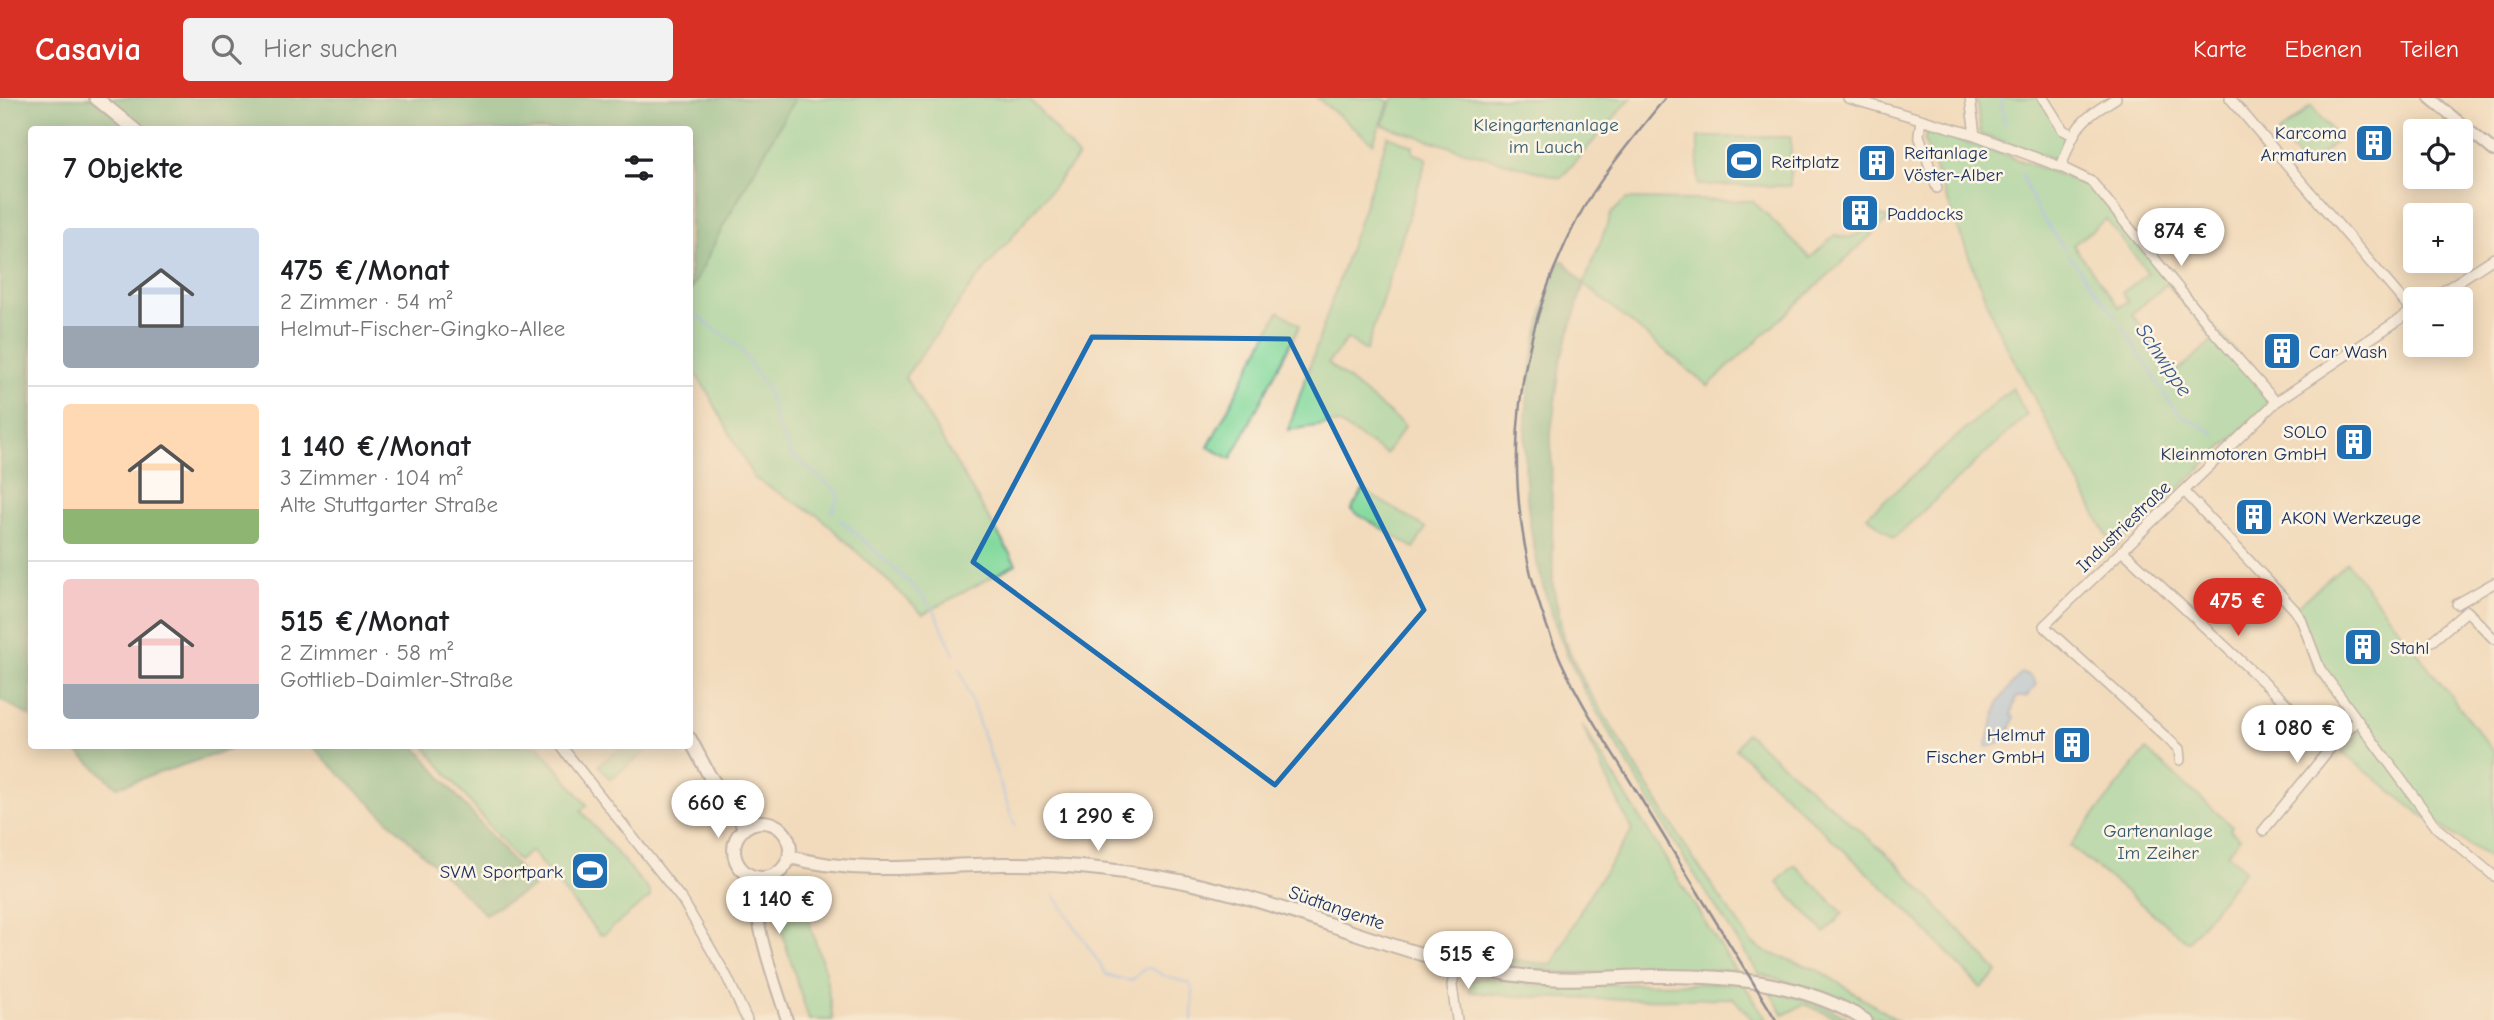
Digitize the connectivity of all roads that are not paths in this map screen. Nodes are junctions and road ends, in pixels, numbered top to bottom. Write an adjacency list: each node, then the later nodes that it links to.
1 (96, 98): 9 (main road)
2 (1848, 98): 8 (street)
3 (1970, 98): 10 (street)
4 (2043, 98): 11 (street)
5 (2116, 98): 11 (street)
6 (2230, 98): 17 (street)
7 (2430, 98): 12 (street)
8 (1921, 119): 10 (street); 14 (street)
9 (130, 126)
10 (1975, 135): 13 (street)
11 (2073, 135): 13 (street)
12 (2494, 150)
13 (2062, 167): 19 (street)
14 (1937, 188)
15 (2494, 258): 16 (street)
16 (2449, 287)
17 (2403, 298)
18 (2403, 317): 19 (street, Industriestraße)
19 (2276, 402): 20 (street, Industriestraße)
20 (2184, 491): 21 (street, Industriestraße); 26 (street)
21 (2123, 551): 28 (street); 30 (street, Industriestraße)
22 (2494, 583): 23 (street)
23 (2457, 604)
24 (2494, 639): 25 (street)
25 (2432, 642)
26 (2356, 720): 28 (street); 35 (street)
27 (693, 745): 31 (main road)
28 (2332, 746): 32 (street)
29 (563, 749): 38 (street)
30 (2180, 760)
31 (745, 827): 33 (main road); 36 (main road)
32 (2263, 831)
33 (790, 857): 36 (main road); 37 (main road, Südtangente)
34 (2494, 860): 35 (street)
35 (2490, 873)
36 (757, 878): 39 (street)
37 (1456, 964): 40 (street); 41 (main road, Südtangente)
38 (747, 1020)
39 (788, 1020)
40 (1457, 1020)
41 (1866, 1020)

